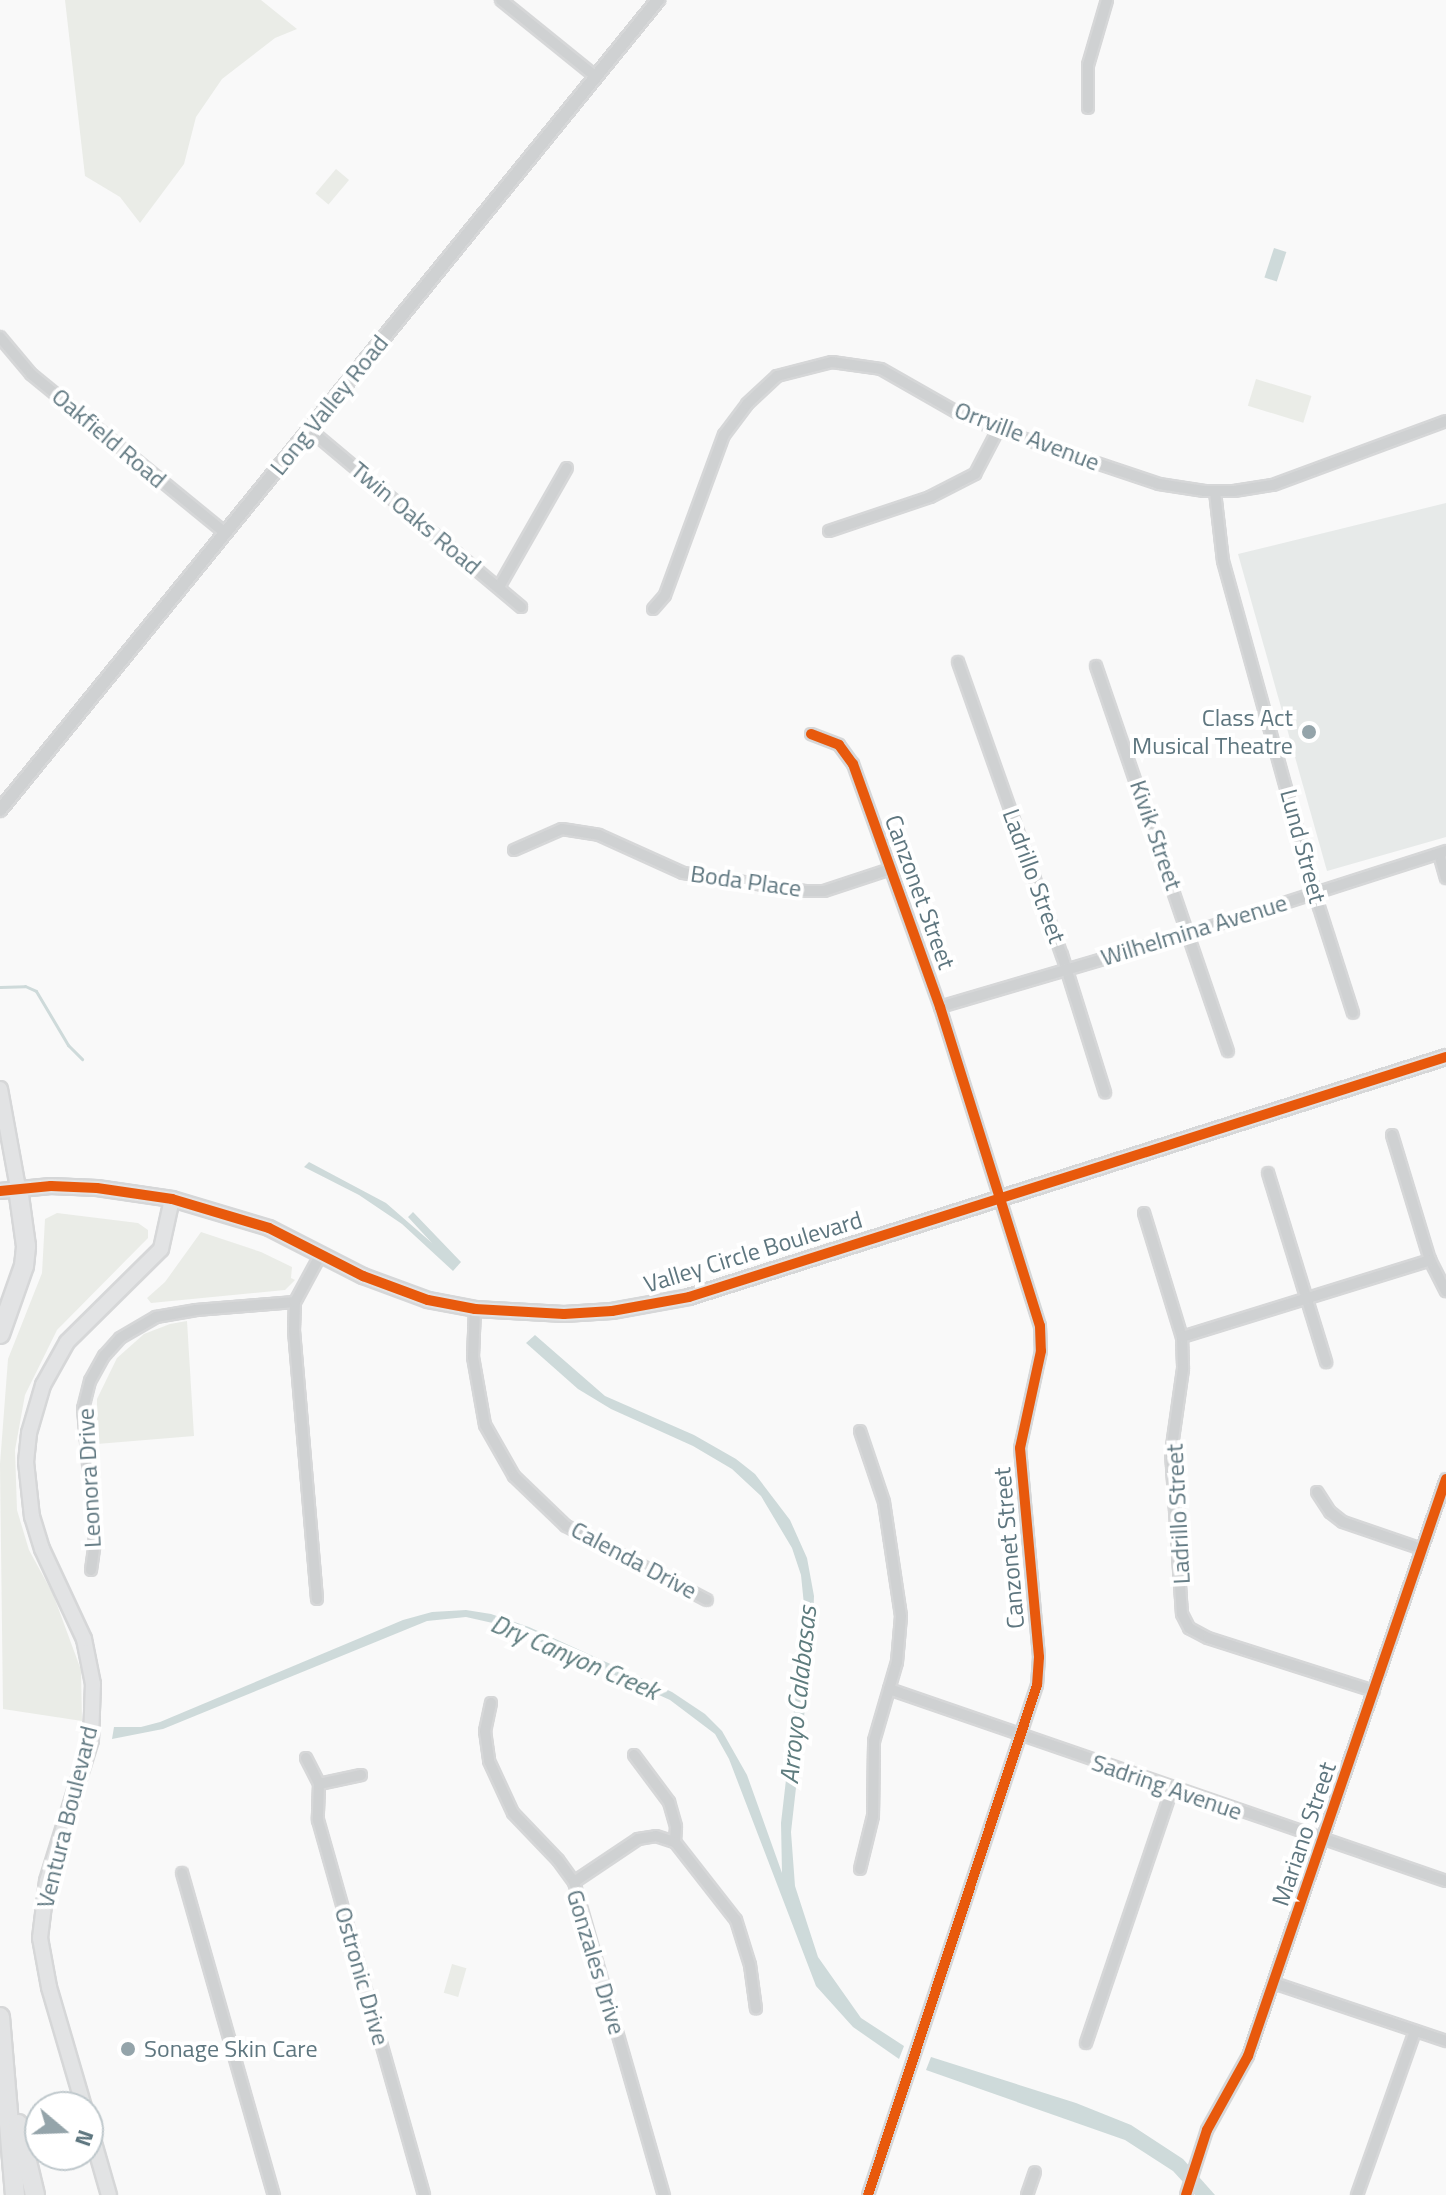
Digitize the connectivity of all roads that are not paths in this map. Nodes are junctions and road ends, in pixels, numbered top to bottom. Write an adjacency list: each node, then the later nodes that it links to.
1 (501, 0): 4 (street)
2 (658, 0): 4 (street, Long Valley Road)
3 (1107, 0): 5 (street)
4 (596, 77): 8 (street, Long Valley Road)
5 (1088, 108)
6 (0, 337): 13 (street, Oakfield Road)
7 (1446, 421): 11 (street, Orrville Avenue)
8 (309, 429): 13 (street, Long Valley Road); 14 (street, Twin Oaks Road)
9 (998, 430): 11 (street, Orrville Avenue); 12 (street); 16 (street, Orrville Avenue)
10 (567, 468): 14 (street)
11 (1215, 492): 25 (street, Lund Street)
12 (829, 531)
13 (225, 533): 20 (street, Long Valley Road)
14 (499, 587): 15 (street, Twin Oaks Road)
15 (521, 607)
16 (653, 609)
17 (958, 662): 27 (street, Ladrillo Street)
18 (1096, 666): 26 (street, Kivik Street)
19 (811, 734): 23 (street, Canzonet Street)
20 (0, 810)
21 (514, 850): 23 (street, Boda Place)
22 (1442, 852): 24 (street); 25 (street, Wilhelmina Avenue)
23 (891, 869): 28 (street, Canzonet Street)
24 (1446, 878)
25 (1316, 892): 26 (street, Wilhelmina Avenue); 29 (street, Lund Street)
26 (1191, 933): 27 (street, Wilhelmina Avenue); 30 (street, Kivik Street)
27 (1067, 969): 28 (street, Wilhelmina Avenue); 33 (street, Ladrillo Street)
28 (940, 1007): 37 (street, Canzonet Street)
29 (1353, 1013)
30 (1228, 1051)
31 (1446, 1057): 37 (main road, Valley Circle Boulevard)
32 (0, 1089): 36 (main road)
33 (1105, 1092)
34 (1392, 1135): 41 (street)
35 (1268, 1173): 43 (street)
36 (9, 1190): 38 (main road, Valley Circle Boulevard); 46 (highway)
37 (1000, 1196): 45 (main road, Valley Circle Boulevard); 59 (street, Canzonet Street)
38 (172, 1199): 40 (main road, Valley Circle Boulevard); 78 (main road, Ventura Boulevard)
39 (1144, 1213): 47 (street, Ladrillo Street)
40 (321, 1254): 44 (street); 45 (main road, Valley Circle Boulevard)
41 (1430, 1260): 42 (street); 43 (street)
42 (1446, 1291)
43 (1306, 1299): 47 (street); 48 (street)
44 (295, 1302): 53 (street, Leonora Drive); 54 (street)
45 (475, 1309): 55 (street, Calenda Drive)
46 (0, 1334)
47 (1182, 1337): 57 (street, Ladrillo Street)
48 (1326, 1362)
49 (860, 1431): 56 (street)
50 (1446, 1479): 52 (street, Mariano Street)
51 (1317, 1492): 52 (street)
52 (1422, 1549): 57 (street, Mariano Street)
53 (91, 1570)
54 (317, 1599)
55 (707, 1600)
56 (889, 1689): 59 (street, Sadring Avenue); 67 (street)
57 (1374, 1691): 65 (street, Mariano Street)
58 (491, 1703): 70 (street, Gonzales Drive)
59 (1020, 1736): 64 (street, Sadring Avenue); 88 (street, Canzonet Street)
60 (634, 1755): 66 (street)
61 (306, 1758): 63 (street, Ostronic Drive)
62 (361, 1775): 63 (street)
63 (319, 1784): 86 (street, Ostronic Drive)
64 (1172, 1789): 65 (street, Sadring Avenue); 76 (street)
65 (1323, 1840): 69 (street, Sadring Avenue); 71 (street, Mariano Street)
66 (675, 1842): 70 (street); 72 (street)
67 (860, 1869)
68 (182, 1873): 85 (street)
69 (1446, 1881)
70 (574, 1882): 87 (street, Gonzales Drive)
71 (1274, 1983): 74 (street); 81 (street, Mariano Street)
72 (756, 2009)
73 (0, 2017): 77 (highway)
74 (1415, 2031): 75 (street); 90 (street)
75 (1446, 2041)
76 (1086, 2043)
77 (3, 2059): 82 (highway); 83 (highway)
78 (79, 2091)
79 (102, 2171): 84 (main road)
80 (1035, 2172): 89 (street)
81 (1186, 2193)
82 (15, 2195)
83 (35, 2195)
84 (109, 2195)
85 (274, 2195)
86 (424, 2195)
87 (664, 2195)
88 (868, 2195)
89 (1027, 2195)
90 (1357, 2195)

